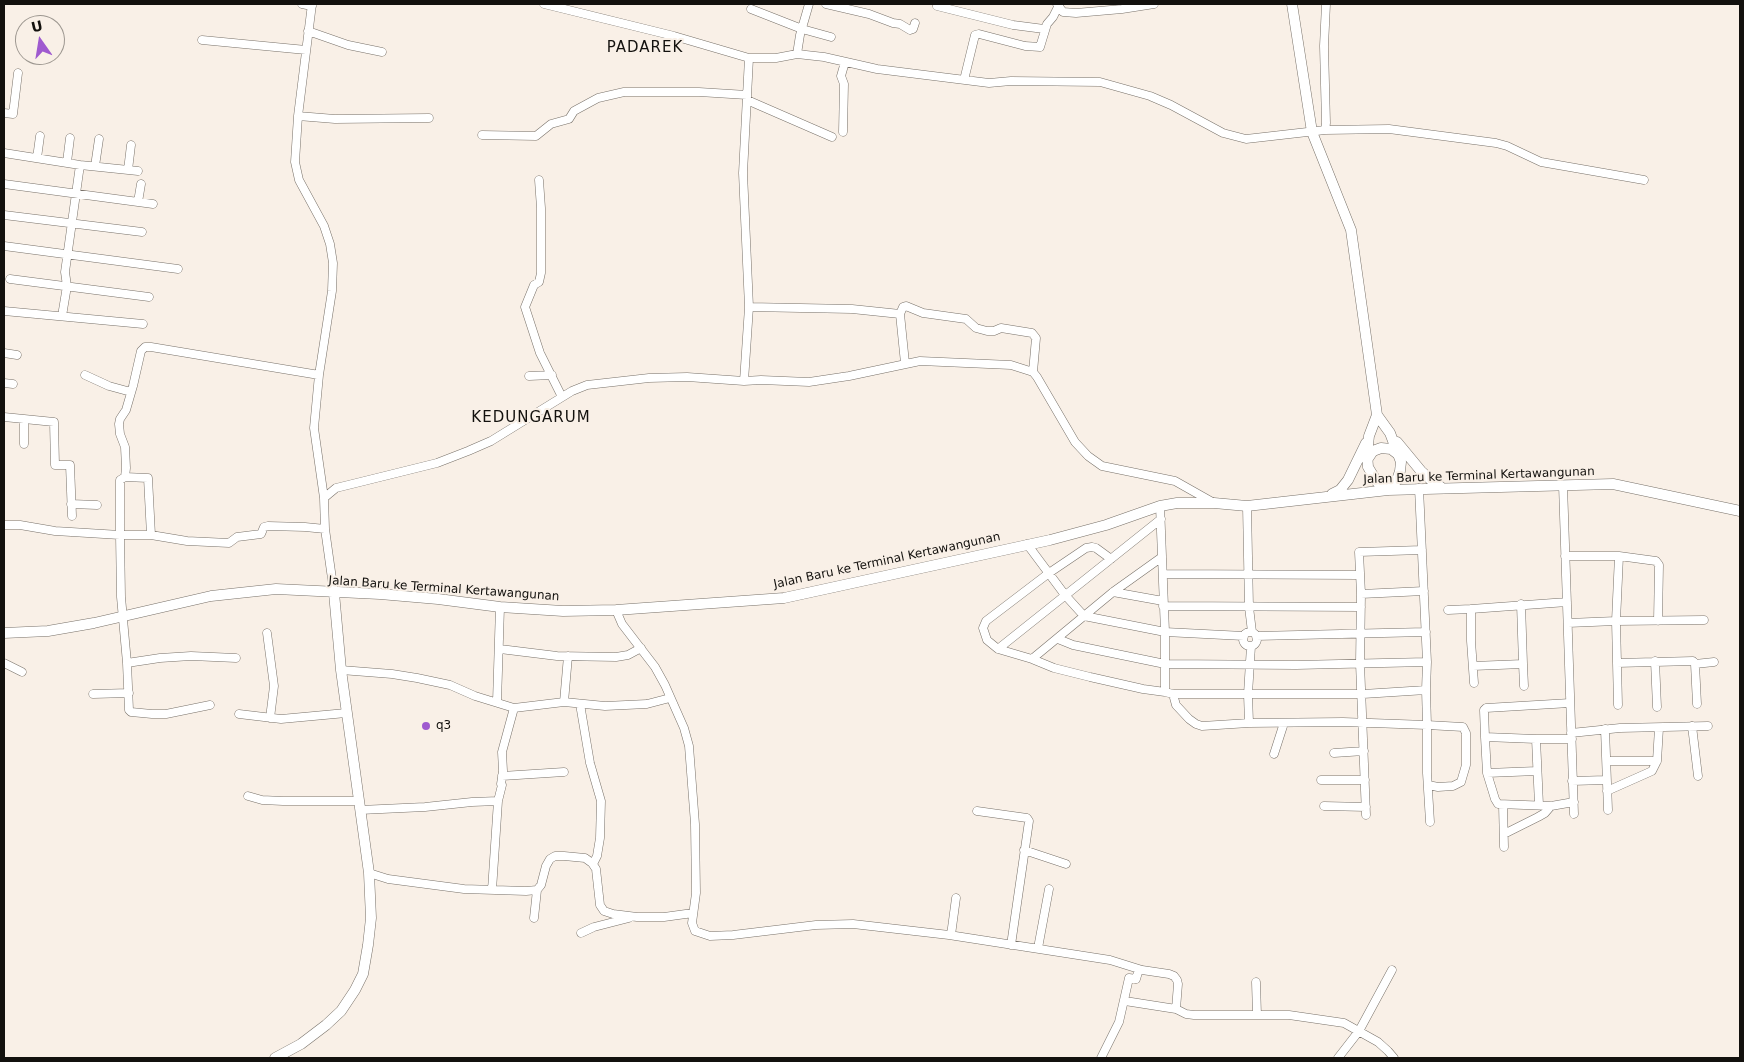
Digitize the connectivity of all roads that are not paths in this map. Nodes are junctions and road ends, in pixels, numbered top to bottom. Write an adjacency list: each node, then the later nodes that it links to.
1 (302, 4): 8 (street)
2 (544, 4): 21 (street)
3 (808, 4): 13 (street)
4 (826, 4): 12 (street)
5 (1154, 4): 10 (street)
6 (1292, 4): 31 (main road)
7 (1326, 4): 29 (street)
8 (312, 5): 15 (street)
9 (937, 6): 14 (street)
10 (1057, 6): 14 (street)
11 (751, 9): 13 (street)
12 (915, 23)
13 (802, 29): 16 (street); 20 (street)
14 (1044, 29): 24 (street)
15 (308, 32): 18 (street); 19 (street)
16 (831, 37)
17 (202, 40): 18 (street)
18 (306, 50): 27 (street)
19 (382, 52)
20 (797, 54): 21 (street); 22 (street)
21 (749, 58): 25 (street)
22 (845, 62): 24 (street); 30 (street)
23 (18, 73): 26 (street)
24 (964, 80): 31 (street)
25 (747, 97): 32 (street); 35 (street); 61 (street)
26 (4, 113)
27 (298, 116): 28 (street); 72 (street)
28 (429, 118)
29 (1325, 130): 31 (street); 46 (street)
30 (843, 132)
31 (1312, 132): 79 (main road)
32 (482, 135)
33 (40, 136): 39 (street)
34 (70, 138): 40 (street)
35 (832, 138)
36 (99, 139): 42 (street)
37 (131, 145): 43 (street)
38 (4, 153): 39 (street)
39 (37, 158): 40 (street)
40 (67, 162): 41 (street)
41 (80, 165): 42 (street); 49 (street)
42 (95, 166): 43 (street)
43 (128, 170): 44 (street)
44 (138, 171)
45 (538, 180): 70 (street)
46 (1644, 180)
47 (4, 184): 49 (street)
48 (141, 184): 50 (street)
49 (76, 194): 50 (street); 53 (street)
50 (138, 202): 51 (street)
51 (153, 204)
52 (4, 215): 53 (street)
53 (72, 224): 54 (street); 56 (street)
54 (142, 232)
55 (4, 246): 56 (street)
56 (68, 254): 57 (street); 59 (street)
57 (178, 269)
58 (10, 279): 59 (street)
59 (67, 286): 60 (street); 64 (street)
60 (149, 296)
61 (749, 308): 63 (street); 74 (street)
62 (4, 311): 64 (street)
63 (900, 314): 68 (street); 69 (street)
64 (62, 316): 65 (street)
65 (143, 324)
66 (4, 353): 67 (street)
67 (17, 355)
68 (905, 363): 69 (street); 74 (street)
69 (1032, 372): 94 (street)
70 (552, 374): 73 (street); 78 (street)
71 (85, 375): 77 (street)
72 (319, 375): 77 (street); 93 (street)
73 (528, 376)
74 (744, 381): 78 (street)
75 (4, 384): 76 (street)
76 (13, 384)
77 (131, 392): 87 (street)
78 (562, 397): 93 (street)
79 (1377, 414): 82 (main road); 83 (main road)
80 (4, 417): 81 (street)
81 (24, 419): 84 (street); 95 (street)
82 (1390, 434): 85 (main road); 89 (main road)
83 (1369, 436): 86 (main road); 92 (main road)
84 (24, 444)
85 (1399, 455): 86 (main road); 91 (main road)
86 (1367, 460): 91 (main road)
87 (125, 477): 104 (street); 105 (street)
88 (1563, 485): 89 (main road, Jalan Baru ke Terminal Kertawangunan); 99 (main road, Jalan Baru ke Terminal Kertawangunan); 108 (street)
89 (1442, 487): 90 (main road, Jalan Baru ke Terminal Kertawangunan)
90 (1420, 488): 91 (main road, Jalan Baru ke Terminal Kertawangunan); 107 (street)
91 (1388, 490): 92 (main road, Jalan Baru ke Terminal Kertawangunan)
92 (1326, 496): 98 (main road, Jalan Baru ke Terminal Kertawangunan)
93 (324, 498): 103 (street)
94 (1214, 503): 97 (main road, Jalan Baru ke Terminal Kertawangunan); 98 (main road, Jalan Baru ke Terminal Kertawangunan)
95 (71, 504): 96 (street); 100 (street)
96 (97, 505)
97 (1160, 506): 101 (street); 106 (main road, Jalan Baru ke Terminal Kertawangunan)
98 (1247, 506): 115 (street)
99 (1740, 511)
100 (72, 516)
101 (1161, 519): 110 (street); 111 (street)
102 (4, 525): 104 (street)
103 (325, 529): 105 (street); 118 (street)
104 (120, 535): 105 (street); 130 (street)
105 (151, 535)
106 (1027, 544): 112 (street); 128 (main road, Jalan Baru ke Terminal Kertawangunan)
107 (1422, 550): 114 (street); 116 (street)
108 (1565, 556): 109 (street); 121 (street)
109 (1619, 556): 133 (street); 134 (street)
110 (1162, 557): 113 (street); 117 (street)
111 (1111, 559): 112 (street); 120 (street)
112 (1050, 573): 120 (street); 146 (street)
113 (1163, 574): 115 (street); 122 (street)
114 (1359, 575): 115 (street); 119 (street)
115 (1248, 576): 125 (street)
116 (1424, 591): 119 (street); 137 (street)
117 (1114, 592): 122 (street); 131 (street)
118 (334, 593): 124 (main road, Jalan Baru ke Terminal Kertawangunan); 130 (main road, Jalan Baru ke Terminal Kertawangunan); 162 (main road)
119 (1362, 594): 126 (street)
120 (1065, 595): 131 (street); 146 (street)
121 (1567, 602): 123 (street); 135 (street)
122 (1163, 603): 125 (street); 136 (street)
123 (1521, 604): 127 (street); 158 (street)
124 (500, 607): 128 (main road, Jalan Baru ke Terminal Kertawangunan); 145 (street)
125 (1249, 607): 126 (street); 141 (street)
126 (1361, 608): 140 (street)
127 (1471, 609): 129 (street); 161 (street)
128 (616, 610): 144 (street)
129 (1448, 610)
130 (123, 616): 138 (main road, Jalan Baru ke Terminal Kertawangunan); 151 (street)
131 (1084, 616): 136 (street); 142 (street)
132 (1704, 620): 134 (street)
133 (1616, 621): 134 (street); 135 (street); 156 (street)
134 (1658, 621)
135 (1568, 623): 177 (street)
136 (1164, 632): 141 (street); 157 (street)
137 (1426, 632): 140 (street); 152 (street)
138 (4, 633)
139 (267, 633): 185 (street)
140 (1362, 634): 141 (street); 155 (street)
141 (1250, 635): 143 (street); 143 (street)
142 (1058, 639): 149 (street); 157 (street)
143 (1251, 646): 160 (street)
144 (641, 648): 147 (street); 173 (street)
145 (500, 649): 147 (street); 174 (street)
146 (998, 649): 149 (street)
147 (568, 656): 175 (street)
148 (236, 658): 151 (street)
149 (1032, 659): 167 (street)
150 (1655, 661): 156 (street); 159 (street); 181 (street)
151 (127, 662): 168 (street)
152 (1427, 662): 155 (street); 166 (street)
153 (1714, 662): 159 (street)
154 (4, 663): 163 (street)
155 (1360, 663): 160 (street); 172 (street)
156 (1617, 663): 180 (street)
157 (1165, 664): 160 (street); 167 (street)
158 (1523, 664): 161 (street); 165 (street)
159 (1695, 664): 178 (street)
160 (1250, 665): 171 (street)
161 (1473, 666): 164 (street)
162 (341, 670): 174 (street); 183 (main road)
163 (22, 672)
164 (1474, 683)
165 (1524, 686)
166 (1426, 690): 172 (street); 189 (street)
167 (1165, 692): 170 (street)
168 (129, 693): 169 (street); 179 (street)
169 (93, 694)
170 (1173, 694): 171 (street); 187 (street)
171 (1248, 694): 172 (street); 187 (street)
172 (1363, 694): 186 (street)
173 (670, 698): 176 (street); 235 (street)
174 (497, 702): 182 (street)
175 (564, 702): 176 (street); 182 (street)
176 (580, 704): 228 (street)
177 (1570, 704): 194 (street); 195 (street)
178 (1697, 704)
179 (210, 705)
180 (1618, 705)
181 (1657, 707)
182 (514, 708): 205 (street)
183 (346, 713): 185 (street); 217 (main road)
184 (239, 714): 185 (street)
185 (270, 718)
186 (1363, 722): 188 (street); 189 (street); 197 (street)
187 (1249, 723): 188 (street)
188 (1284, 723): 199 (street)
189 (1428, 725): 211 (street); 211 (street)
190 (1692, 726): 191 (street); 192 (street); 206 (street)
191 (1708, 726)
192 (1659, 728): 193 (street); 201 (street)
193 (1605, 729): 194 (street); 200 (street)
194 (1571, 736): 196 (street); 210 (street)
195 (1485, 737): 196 (street); 204 (street)
196 (1536, 739): 202 (street)
197 (1364, 752): 198 (street); 208 (street)
198 (1334, 753)
199 (1274, 754)
200 (1606, 761): 201 (street); 209 (street)
201 (1657, 761): 212 (street)
202 (1537, 771): 204 (street); 219 (street)
203 (564, 772): 205 (street)
204 (1487, 773): 216 (street)
205 (502, 776): 214 (street)
206 (1698, 776)
207 (1321, 780): 208 (street)
208 (1365, 780): 218 (street)
209 (1606, 780): 210 (street); 212 (street)
210 (1572, 781): 215 (street)
211 (1428, 785): 224 (street)
212 (1607, 791): 221 (street)
213 (248, 796): 217 (street)
214 (498, 801): 217 (street); 232 (street)
215 (1574, 802): 220 (street); 223 (street)
216 (1504, 805): 219 (street); 225 (street)
217 (359, 806): 230 (main road)
218 (1324, 806)
219 (1539, 806): 220 (street)
220 (1551, 806): 225 (street)
221 (1608, 810)
222 (977, 811): 227 (street)
223 (1574, 814)
224 (1430, 822)
225 (1504, 834): 226 (street)
226 (1504, 847)
227 (1024, 850): 229 (street); 240 (street)
228 (593, 864): 233 (street); 236 (street)
229 (1066, 864)
230 (369, 874): 232 (street); 249 (main road)
231 (1049, 889): 241 (street)
232 (492, 890): 233 (street)
233 (537, 890): 237 (street)
234 (956, 898): 239 (street)
235 (693, 913): 236 (street); 239 (street)
236 (631, 917): 238 (street)
237 (534, 918)
238 (581, 933)
239 (951, 935): 240 (street)
240 (1011, 945): 241 (street)
241 (1038, 948): 242 (street)
242 (1139, 969): 245 (street); 246 (street)
243 (1392, 970): 248 (street)
244 (1256, 982): 247 (street)
245 (1125, 1001): 246 (street); 250 (street)
246 (1176, 1009): 247 (street)
247 (1257, 1015): 248 (street)
248 (1357, 1030): 251 (street); 252 (street)
249 (275, 1058)
250 (1101, 1058)
251 (1338, 1058)
252 (1394, 1058)

